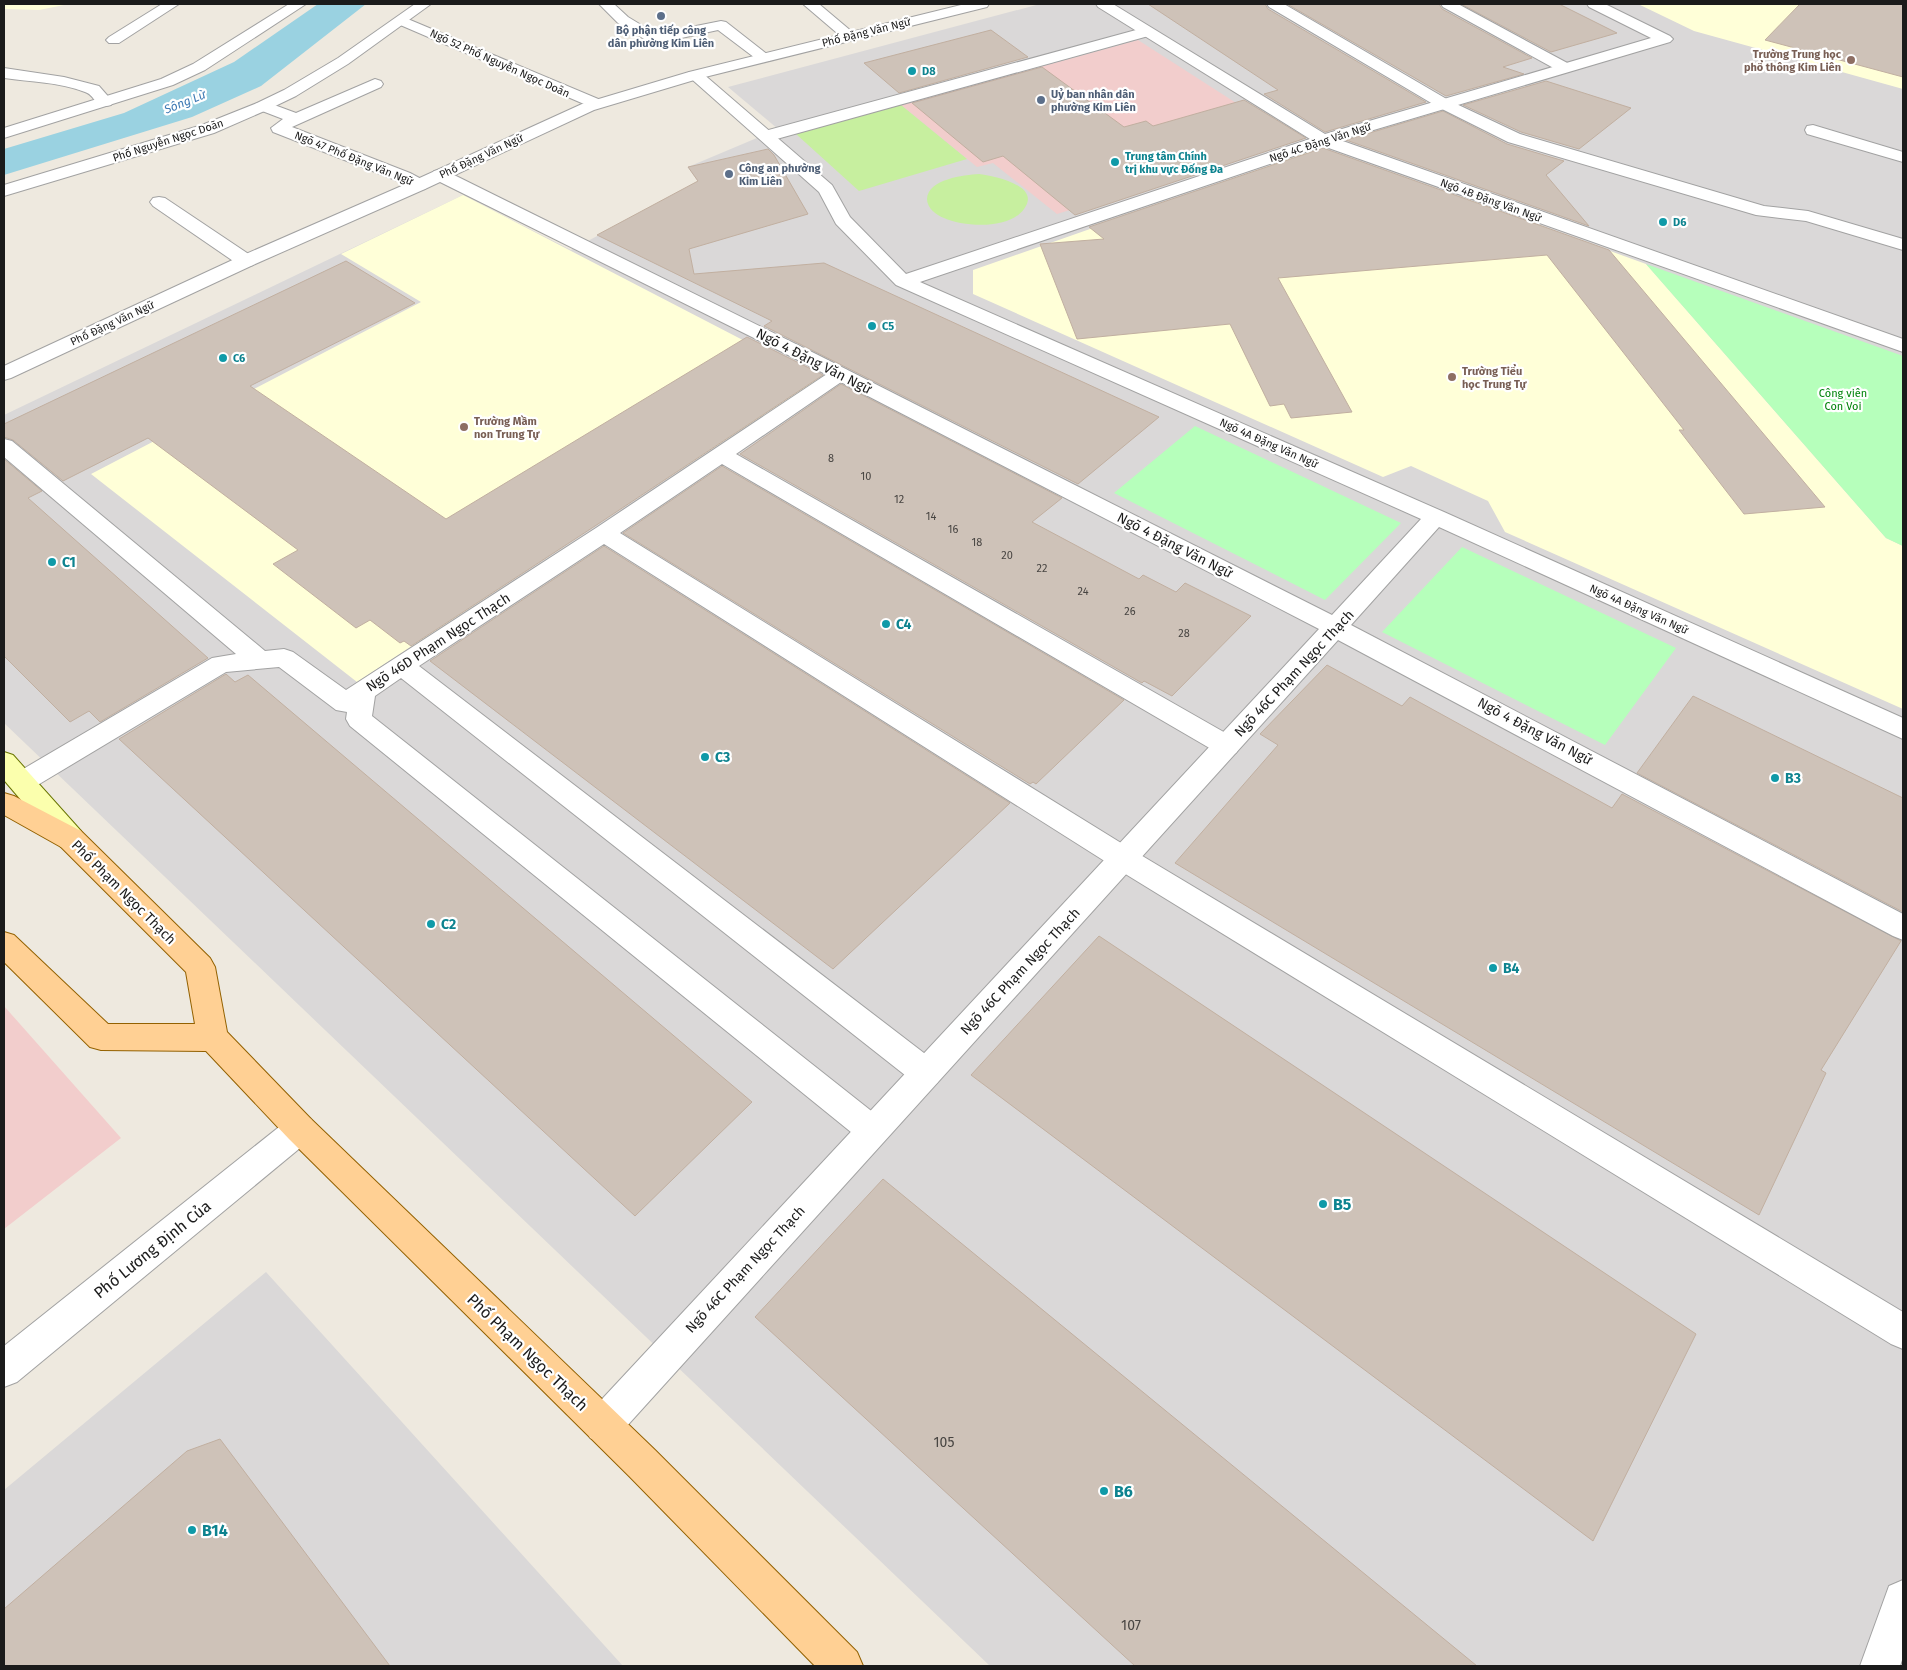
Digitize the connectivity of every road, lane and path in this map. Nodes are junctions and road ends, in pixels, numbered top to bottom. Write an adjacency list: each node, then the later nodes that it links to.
1 (172, 4): 14 (street)
2 (299, 4): 20 (street)
3 (424, 4): 11 (street, Phố Nguyễn Ngọc Doãn)
4 (606, 4): 15 (street)
5 (810, 4): 13 (street)
6 (982, 4): 13 (street, Phố Đặng Văn Ngữ)
7 (1103, 4): 12 (street, Ngõ 4B Đặng Văn Ngữ)
8 (1274, 4): 22 (street)
9 (1448, 4): 16 (street)
10 (1594, 4): 16 (street, Ngõ 4C Đặng Văn Ngữ)
11 (403, 20): 21 (street, Ngõ 52 Phố Nguyễn Ngọc Doãn); 23 (street, Phố Nguyễn Ngọc Doãn)
12 (1147, 32): 27 (street); 28 (street, Ngõ 4B Đặng Văn Ngữ)
13 (849, 36): 15 (street, Phố Đặng Văn Ngữ)
14 (114, 40)
15 (764, 58): 18 (street, Phố Đặng Văn Ngữ)
16 (1565, 68): 22 (street, Ngõ 4C Đặng Văn Ngữ)
17 (4, 73): 20 (street)
18 (695, 75): 21 (street, Phố Đặng Văn Ngữ); 27 (street, Ngõ 4A Đặng Văn Ngữ)
19 (375, 84): 24 (street)
20 (105, 102): 26 (street)
21 (597, 104): 30 (street, Phố Đặng Văn Ngữ)
22 (1444, 104): 28 (street, Ngõ 4C Đặng Văn Ngữ); 34 (street)
23 (263, 106): 24 (street); 32 (street, Phố Nguyễn Ngọc Doãn)
24 (296, 119): 31 (street, Ngõ 47 Phố Đặng Văn Ngữ)
25 (1813, 130): 29 (street)
26 (4, 134)
27 (767, 136): 36 (street, Ngõ 4A Đặng Văn Ngữ)
28 (1323, 140): 36 (street, Ngõ 4C Đặng Văn Ngữ); 37 (street, Ngõ 4B Đặng Văn Ngữ)
29 (1903, 157)
30 (440, 175): 31 (street, Phố Đặng Văn Ngữ); 39 (street, Ngõ 4 Đặng Văn Ngữ)
31 (419, 185): 35 (street, Phố Đặng Văn Ngữ)
32 (4, 191)
33 (159, 202): 35 (street)
34 (1903, 245)
35 (246, 261): 38 (street, Phố Đặng Văn Ngữ)
36 (903, 281): 42 (street, Ngõ 4A Đặng Văn Ngữ)
37 (1903, 346)
38 (4, 374)
39 (840, 374): 41 (street, Ngõ 46D Phạm Ngọc Thạch); 44 (street, Ngõ 4 Đặng Văn Ngữ)
40 (4, 446): 45 (street)
41 (721, 454): 43 (street, Ngõ 46D Phạm Ngọc Thạch); 49 (street)
42 (1436, 517): 44 (street, Ngõ 46C Phạm Ngọc Thạch); 48 (street, Ngõ 4A Đặng Văn Ngữ)
43 (604, 533): 46 (street, Ngõ 46D Phạm Ngọc Thạch); 54 (street)
44 (1336, 627): 49 (street, Ngõ 46C Phạm Ngọc Thạch); 55 (street, Ngõ 4 Đặng Văn Ngữ)
45 (260, 660): 47 (street, Ngõ 46D Phạm Ngọc Thạch); 51 (street, Ngõ 46D Phạm Ngọc Thạch)
46 (402, 666): 47 (street, Ngõ 46D Phạm Ngọc Thạch); 58 (street)
47 (363, 692): 60 (street)
48 (1903, 729)
49 (1226, 746): 54 (street, Ngõ 46C Phạm Ngọc Thạch)
50 (4, 762): 51 (main road, Phố Phạm Ngọc Thạch)
51 (22, 782): 53 (main road, Phố Phạm Ngọc Thạch)
52 (4, 803): 53 (main road)
53 (71, 839): 57 (main road, Phố Phạm Ngọc Thạch)
54 (1124, 859): 58 (street, Ngõ 46C Phạm Ngọc Thạch); 61 (street)
55 (1903, 928)
56 (4, 944): 57 (main road)
57 (213, 1038): 59 (main road, Phố Phạm Ngọc Thạch)
58 (926, 1073): 60 (street, Ngõ 46C Phạm Ngọc Thạch)
59 (300, 1129): 62 (street, Phố Lương Định Của); 63 (main road, Phố Phạm Ngọc Thạch)
60 (873, 1131): 63 (street, Ngõ 46C Phạm Ngọc Thạch)
61 (1903, 1332)
62 (4, 1369)
63 (603, 1425): 65 (main road, Phố Phạm Ngọc Thạch)
64 (1903, 1600): 66 (street)
65 (843, 1666)
66 (1880, 1666)

